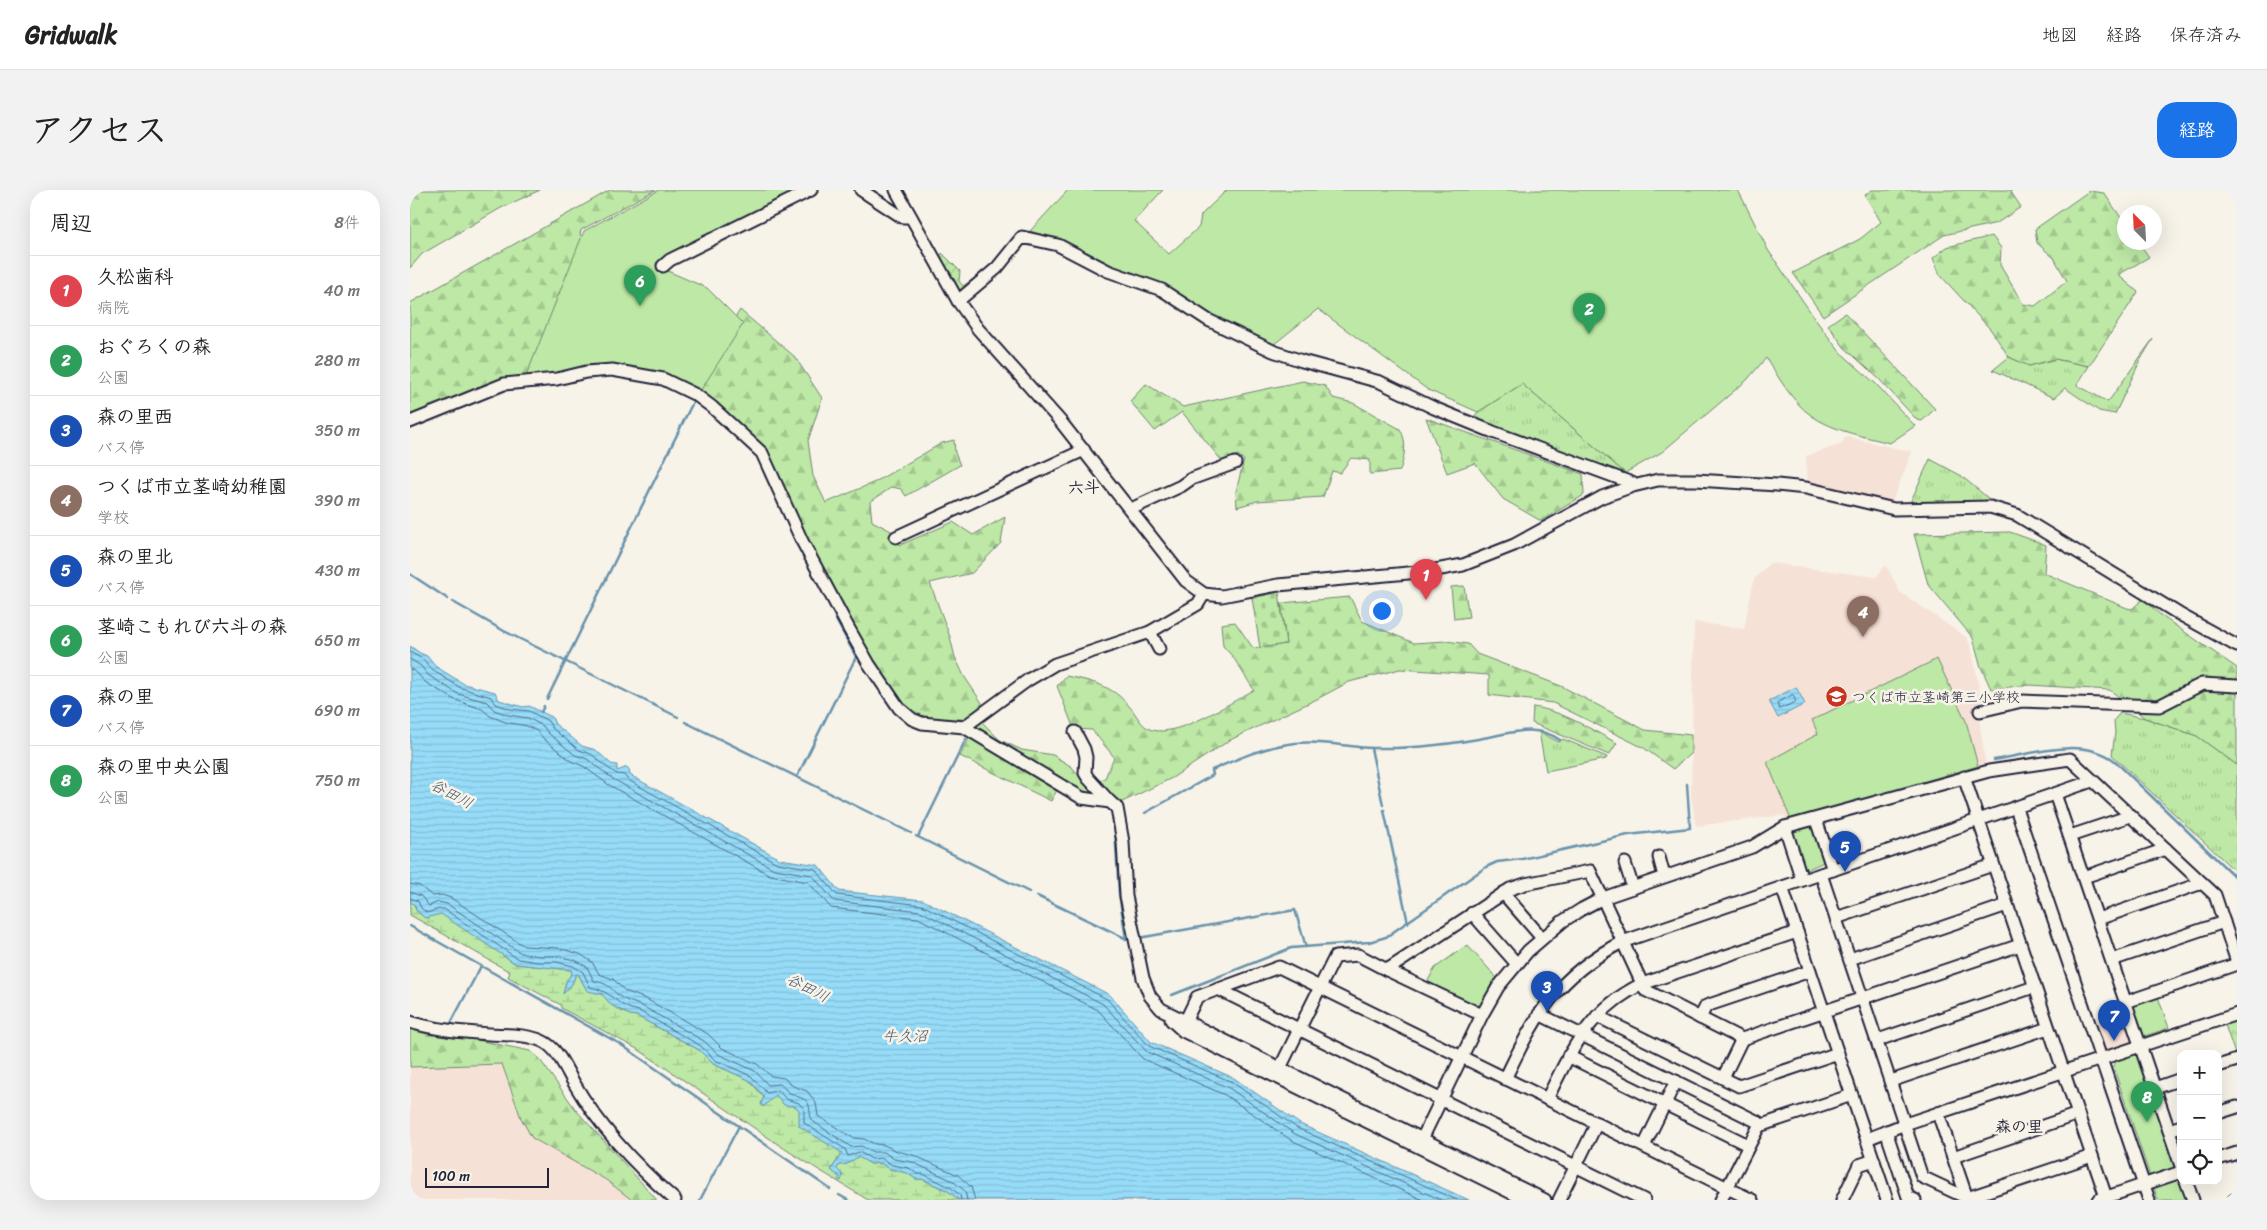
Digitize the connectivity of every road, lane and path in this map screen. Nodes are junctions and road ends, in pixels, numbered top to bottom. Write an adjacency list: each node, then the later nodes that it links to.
1 (811, 190): 5 (street)
2 (861, 190): 4 (street)
3 (896, 190): 4 (street)
4 (911, 217): 6 (street)
5 (663, 266)
6 (958, 301): 8 (street); 10 (street)
7 (410, 422): 19 (street)
8 (1084, 450): 11 (street); 12 (street)
9 (1235, 463): 11 (street)
10 (1632, 483)
11 (1131, 509): 13 (street)
12 (896, 536)
13 (1204, 594): 14 (street); 15 (street)
14 (1150, 632): 16 (street); 19 (street)
15 (2237, 646)
16 (1159, 649)
17 (2237, 686): 18 (street)
18 (1980, 711)
19 (964, 727): 24 (street)
20 (1076, 732): 24 (street)
21 (1964, 777): 22 (street); 27 (street); 28 (street)
22 (2092, 781): 23 (street); 26 (street)
23 (2055, 794): 25 (street); 30 (street)
24 (1110, 802): 67 (street)
25 (2016, 808): 28 (street); 84 (street)
26 (2130, 816): 30 (street); 31 (street)
27 (1816, 820): 29 (street); 35 (street)
28 (1979, 821): 34 (street); 35 (street)
29 (1785, 827): 37 (street); 39 (street)
30 (2070, 836): 38 (street)
31 (2166, 849): 38 (street); 40 (street)
32 (1659, 857): 37 (street)
33 (1625, 863): 42 (street)
34 (1993, 865): 45 (street); 47 (street)
35 (1833, 870): 36 (street)
36 (1821, 874): 39 (street); 47 (street)
37 (1664, 876): 42 (street)
38 (2084, 877): 48 (street)
39 (1802, 880): 41 (street)
40 (2202, 883): 48 (street); 49 (street)
41 (1782, 887): 50 (street); 52 (street)
42 (1633, 888): 44 (street)
43 (1503, 893): 44 (street); 46 (street); 51 (street)
44 (1603, 898): 51 (street); 52 (street)
45 (2007, 905): 53 (street); 54 (street)
46 (1472, 913): 57 (street); 58 (street)
47 (1836, 918): 54 (street)
48 (2098, 919): 55 (street)
49 (2224, 922): 55 (street); 56 (street)
50 (1797, 932): 59 (street); 60 (street)
51 (1542, 938): 57 (street)
52 (1622, 942): 60 (street); 68 (street)
53 (2020, 945): 62 (street); 64 (street)
54 (1850, 959): 64 (street)
55 (2112, 960): 65 (street)
56 (2237, 963): 65 (street)
57 (1516, 964): 70 (street)
58 (1387, 970): 61 (street); 70 (street)
59 (1810, 972): 66 (street); 72 (street)
60 (1642, 984): 71 (street); 72 (street)
61 (1320, 987): 63 (street); 76 (street); 83 (street)
62 (2034, 987): 75 (street); 79 (street)
63 (1218, 989): 74 (street); 76 (street)
64 (1863, 998): 66 (street); 79 (street)
65 (2126, 1002): 80 (street)
66 (1824, 1011): 78 (street); 81 (street)
67 (1168, 1014): 74 (street); 127 (street)
68 (1539, 1014): 77 (street); 89 (street)
69 (2237, 1014): 80 (street)
70 (1482, 1015): 83 (street)
71 (1597, 1016): 77 (street); 90 (street)
72 (1700, 1018): 78 (street)
73 (410, 1022): 126 (street)
74 (1185, 1022): 87 (street)
75 (2048, 1028): 88 (street); 93 (street)
76 (1299, 1029): 87 (street); 97 (street)
77 (1581, 1035): 82 (street); 92 (street)
78 (1742, 1039): 90 (street)
79 (1878, 1040): 93 (street)
80 (2141, 1047): 84 (street); 94 (street)
81 (1838, 1053): 90 (street); 95 (street)
82 (1568, 1056): 96 (street); 98 (street)
83 (1462, 1057): 89 (street); 97 (street)
84 (2102, 1059): 88 (street); 121 (street)
85 (2237, 1060): 86 (street)
86 (2222, 1065)
87 (1280, 1068): 110 (street)
88 (2063, 1071): 101 (street); 102 (street)
89 (1505, 1078): 96 (street)
90 (1723, 1078)
91 (2177, 1080): 94 (street)
92 (1676, 1081): 98 (street); 105 (street)
93 (1891, 1081): 104 (street)
94 (2155, 1088): 107 (street)
95 (1852, 1095): 105 (street); 109 (street)
96 (1547, 1099): 103 (street)
97 (1441, 1100): 110 (street); 119 (street)
98 (1665, 1103): 111 (street); 112 (street)
99 (2237, 1107): 100 (street)
100 (2222, 1112)
101 (1938, 1113): 104 (street); 116 (street)
102 (2078, 1114): 115 (street); 116 (street)
103 (1597, 1123): 112 (street); 119 (street)
104 (1905, 1124): 108 (street); 124 (street)
105 (1759, 1126): 111 (street)
106 (2177, 1127): 107 (street)
107 (2169, 1130): 114 (street)
108 (1886, 1131): 109 (street); 135 (street)
109 (1867, 1139): 118 (street)
110 (1422, 1140): 128 (street)
111 (1748, 1145): 123 (street)
112 (1644, 1146): 123 (street)
113 (2237, 1153): 117 (street)
114 (2177, 1154)
115 (2092, 1156): 124 (street); 125 (street)
116 (1953, 1157): 124 (street)
117 (2222, 1158)
118 (1874, 1160): 133 (street); 134 (street)
119 (1576, 1166): 129 (street); 130 (street)
120 (2177, 1173): 121 (street)
121 (2144, 1184): 125 (street); 136 (street)
122 (2187, 1185): 137 (street)
123 (1727, 1188): 131 (street); 132 (street)
124 (1969, 1199)
125 (2104, 1199)
126 (675, 1200)
127 (1526, 1200)
128 (1545, 1200)
129 (1559, 1200)
130 (1644, 1200)
131 (1721, 1200)
132 (1752, 1200)
133 (1842, 1200)
134 (1888, 1200)
135 (1915, 1200)
136 (2149, 1200)
137 (2193, 1200)

